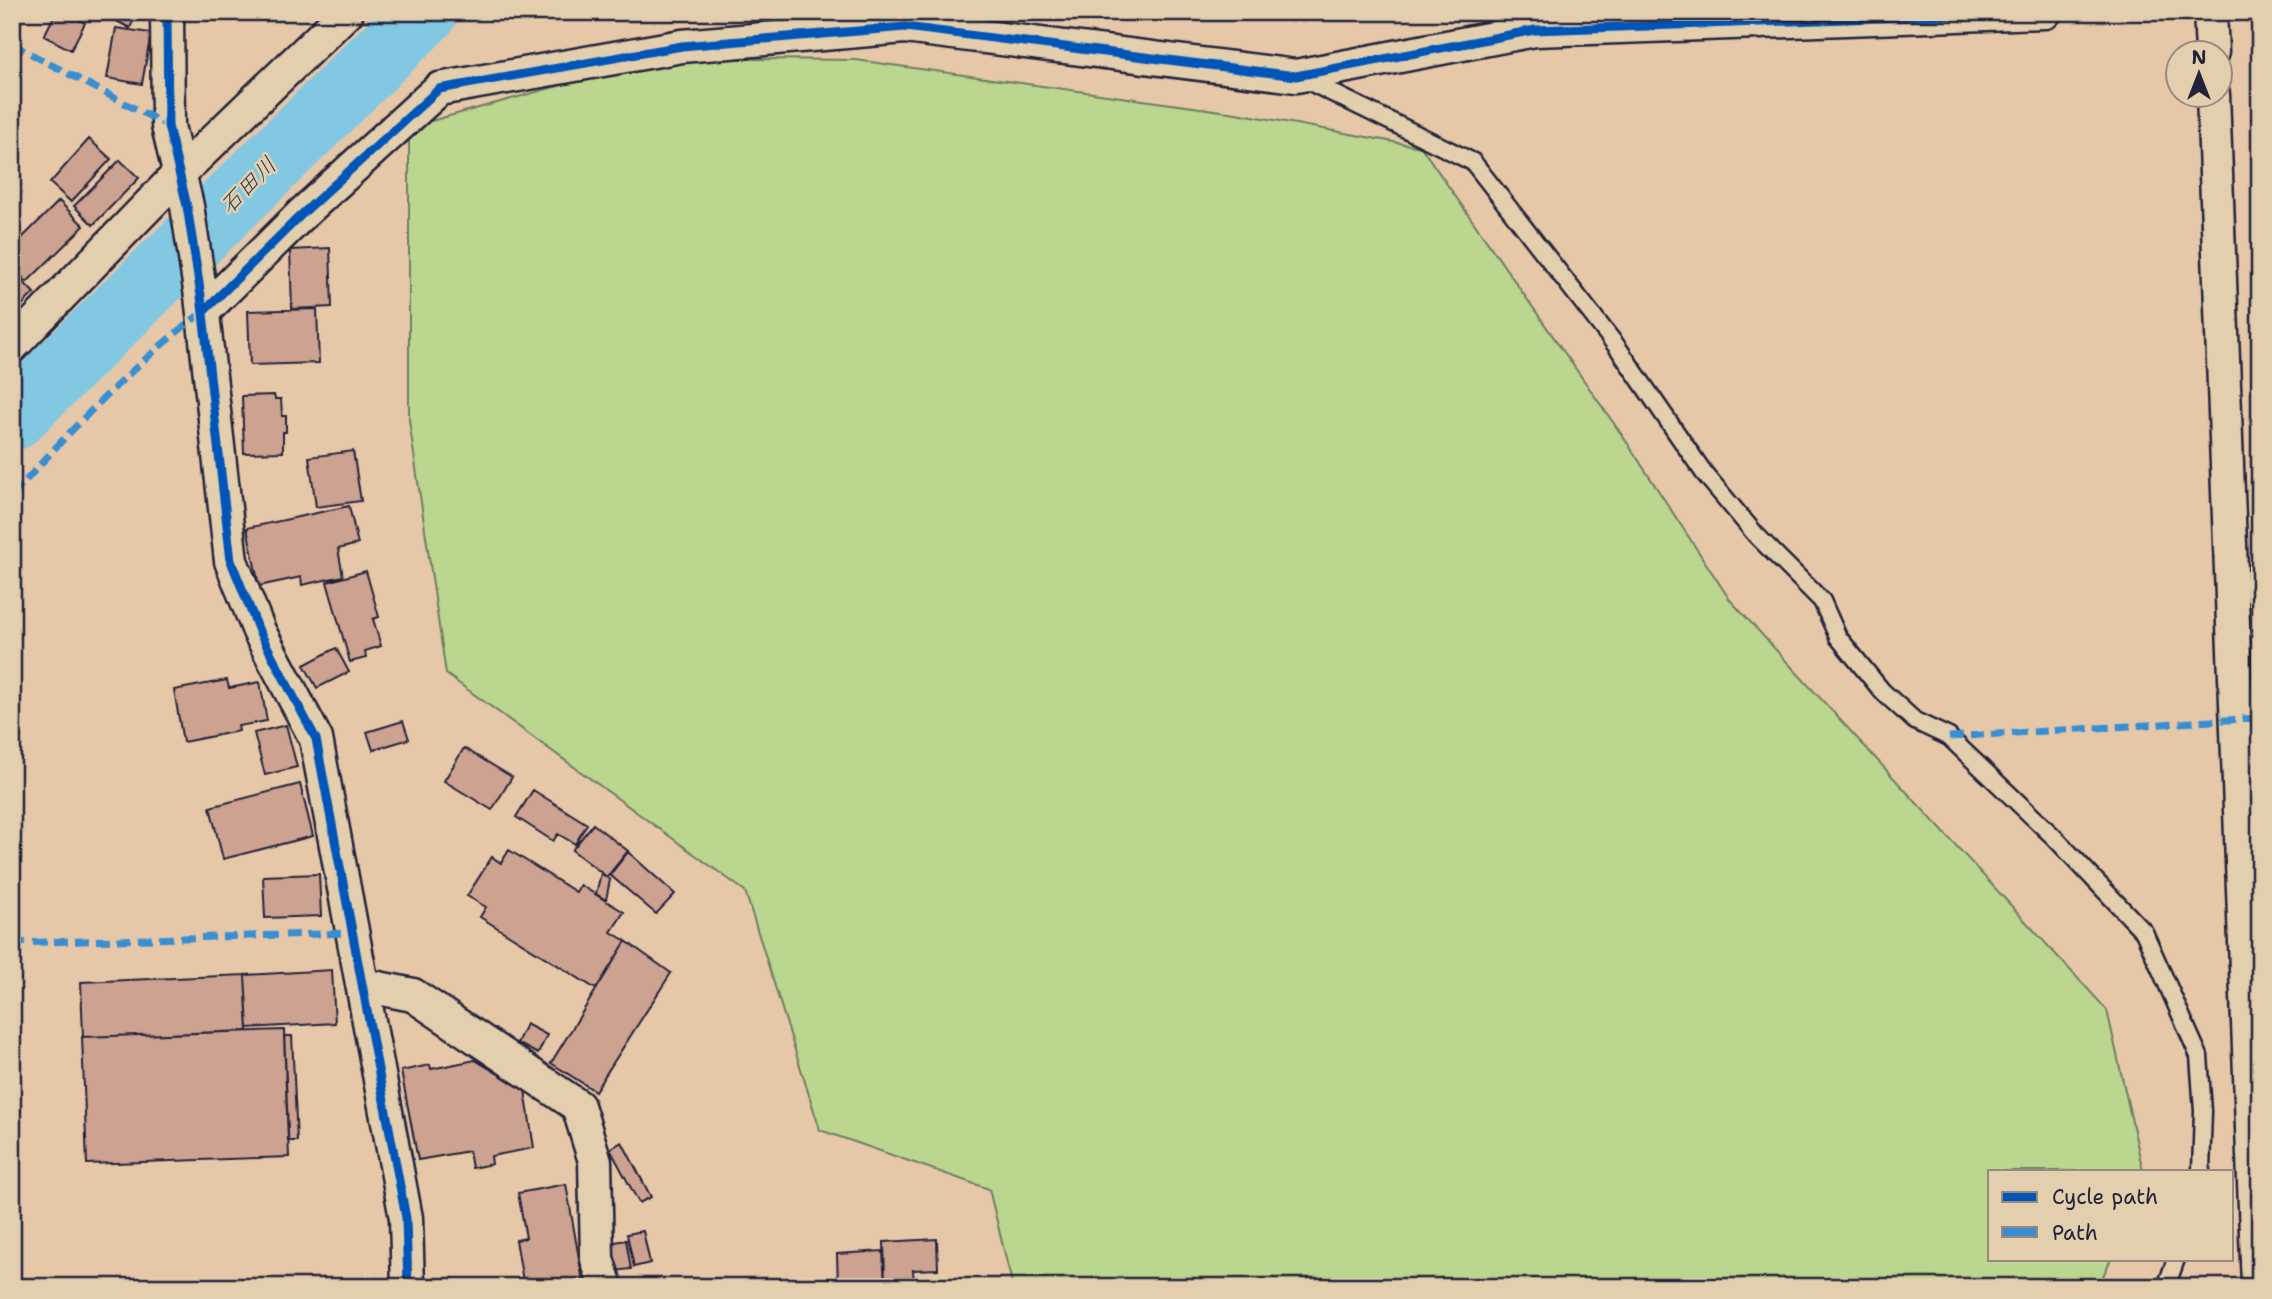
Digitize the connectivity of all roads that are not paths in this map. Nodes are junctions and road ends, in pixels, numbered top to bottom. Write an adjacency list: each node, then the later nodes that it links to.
1 (167, 12): 9 (street)
2 (347, 12): 9 (street)
3 (2045, 12): 7 (street)
4 (2210, 12): 6 (street)
5 (904, 20): 7 (street); 10 (street)
6 (2211, 38)
7 (1296, 76): 13 (lane)
8 (2214, 108): 18 (street)
9 (179, 174): 10 (street); 11 (street)
10 (202, 304): 12 (street)
11 (12, 346)
12 (363, 985): 15 (street); 16 (street)
13 (2201, 1170)
14 (2176, 1260): 17 (lane)
15 (408, 1287)
16 (606, 1287)
17 (2166, 1287)
18 (2258, 1287)

